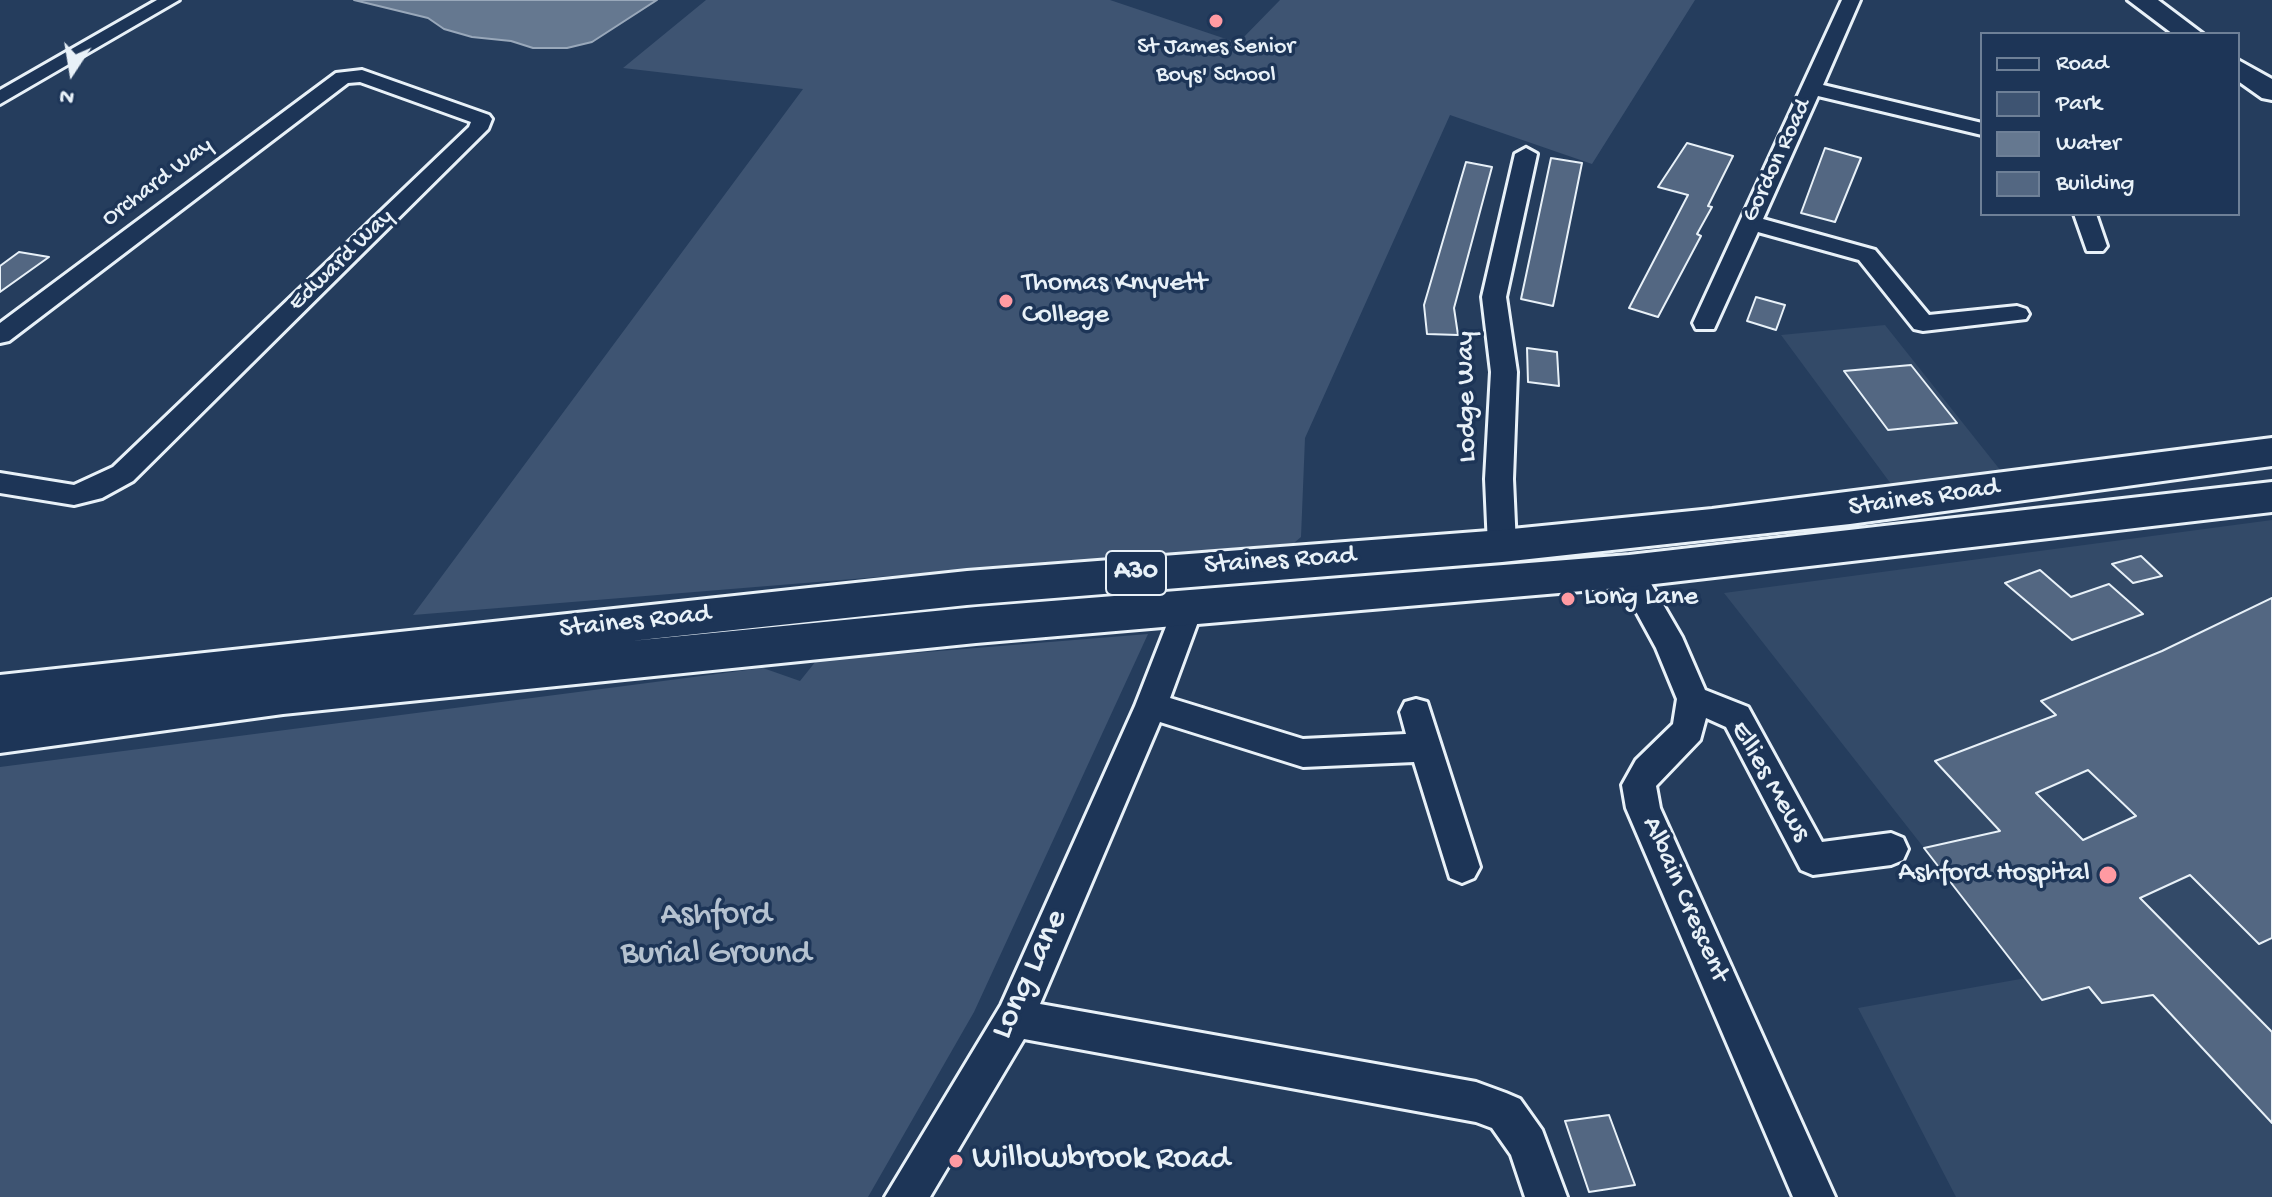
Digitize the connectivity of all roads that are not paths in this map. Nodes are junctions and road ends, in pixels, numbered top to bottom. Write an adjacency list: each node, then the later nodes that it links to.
1 (170, 0): 9 (street)
2 (1851, 0): 7 (street, Gordon Road)
3 (2141, 0): 4 (main road)
4 (2187, 32)
5 (2240, 69): 8 (main road)
6 (349, 75): 17 (street, Orchard Way); 19 (street, Edward Way)
7 (1811, 88): 10 (street); 13 (street, Gordon Road)
8 (2272, 92)
9 (0, 98)
10 (1980, 129)
11 (1526, 154): 21 (street, Lodge Way)
12 (2086, 216): 14 (street)
13 (1749, 222): 15 (street); 16 (street, Gordon Road)
14 (2095, 246)
15 (2017, 314)
16 (1705, 323)
17 (0, 335)
18 (2272, 452): 21 (highway, Staines Road / A30)
19 (0, 483)
20 (2272, 497): 22 (highway, Staines Road / A30)
21 (1502, 546): 24 (highway, Staines Road / A30)
22 (1629, 571): 23 (highway, Staines Road / A30); 25 (street)
23 (1183, 608): 26 (street, Long Lane); 28 (highway, Staines Road / A30)
24 (0, 694)
25 (1693, 699): 30 (street, Ellies Mews); 35 (street, Albain Crescent)
26 (1151, 706): 29 (street); 32 (street, Long Lane)
27 (1416, 712): 29 (street)
28 (0, 733)
29 (1425, 747): 31 (street)
30 (1891, 849)
31 (1462, 867)
32 (1015, 1018): 33 (street, Long Lane); 34 (street)
33 (906, 1197)
34 (1546, 1197)
35 (1814, 1197)

